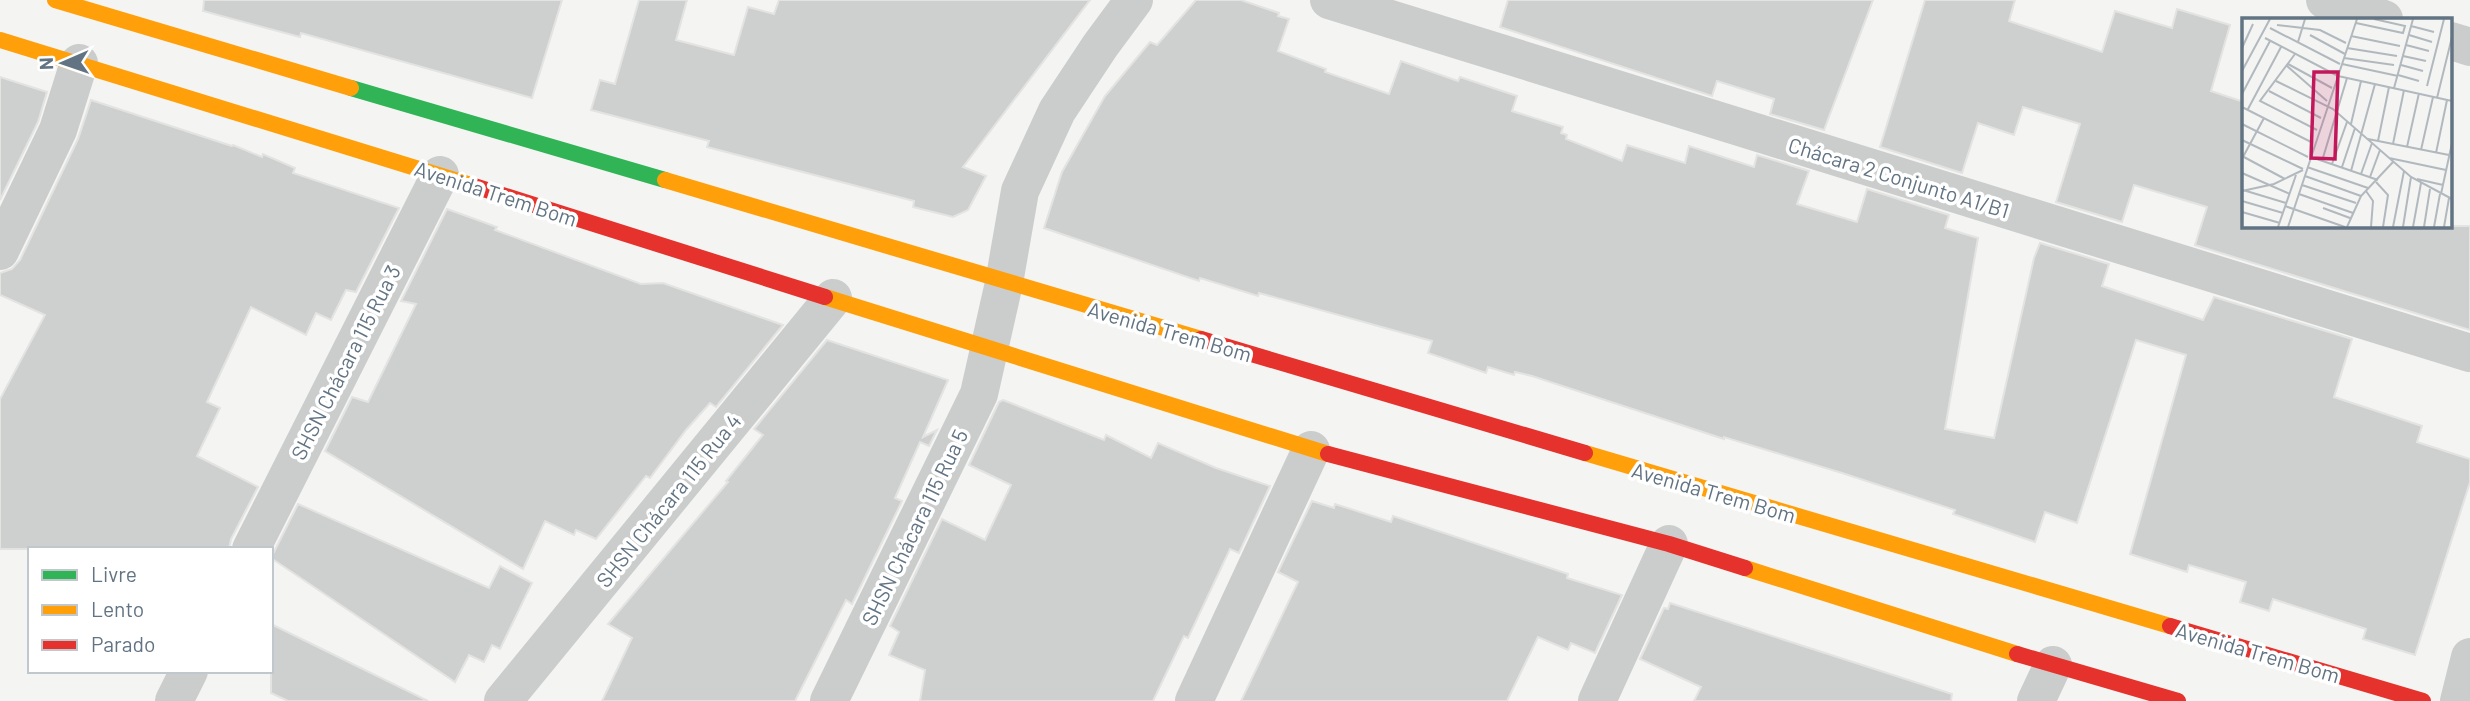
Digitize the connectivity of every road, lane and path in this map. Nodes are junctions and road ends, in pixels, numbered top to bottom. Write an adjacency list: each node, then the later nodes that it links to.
1 (55, 0): 5 (street, Avenida Trem Bom)
2 (1133, 0): 13 (street)
3 (1329, 0): 16 (street, Chácara 2 Conjunto A1/B1)
4 (2325, 0): 6 (street)
5 (95, 6): 13 (street, Avenida Trem Bom)
6 (2381, 18)
7 (0, 40): 10 (street, Avenida Trem Bom)
8 (2452, 41): 9 (street)
9 (2470, 47)
10 (79, 63): 11 (street, Avenida Trem Bom); 12 (street)
11 (440, 175): 14 (street, Avenida Trem Bom); 19 (street, SHSN Chácara 115 Rua 3)
12 (0, 251)
13 (1004, 283): 15 (street); 30 (street, Avenida Trem Bom)
14 (833, 298): 15 (street, Avenida Trem Bom); 24 (street, SHSN Chácara 115 Rua 4)
15 (990, 349): 17 (street, Avenida Trem Bom); 25 (street, SHSN Chácara 115 Rua 5)
16 (2470, 353)
17 (1311, 450): 18 (street, Avenida Trem Bom); 26 (street)
18 (1669, 544): 21 (street, Avenida Trem Bom); 27 (street)
19 (252, 547)
20 (2470, 657): 31 (street)
21 (2053, 665): 28 (street); 29 (street, Avenida Trem Bom)
22 (188, 673): 23 (street)
23 (174, 701)
24 (503, 701)
25 (829, 701)
26 (1194, 701)
27 (1597, 701)
28 (2036, 701)
29 (2178, 701)
30 (2423, 701)
31 (2459, 701)

